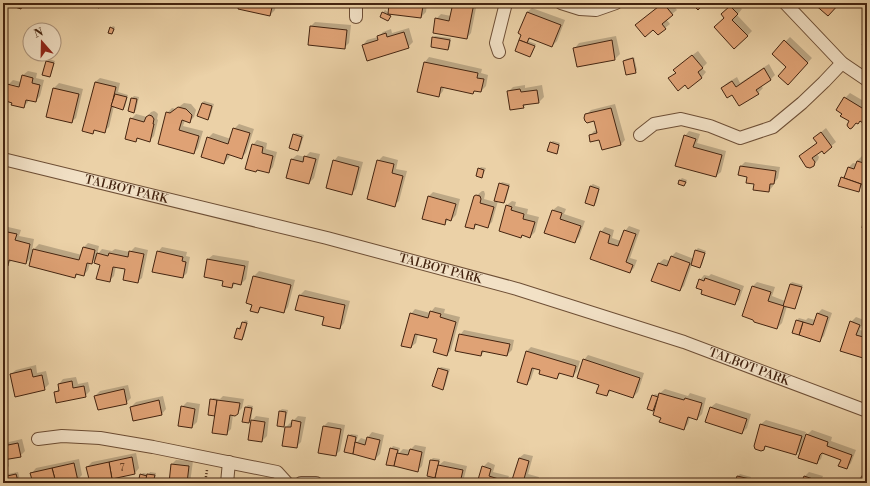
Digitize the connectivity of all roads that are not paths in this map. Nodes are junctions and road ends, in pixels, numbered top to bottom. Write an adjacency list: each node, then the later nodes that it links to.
1 (356, 3): 6 (street)
2 (506, 3): 7 (street)
3 (561, 3): 4 (street)
4 (616, 3)
5 (785, 3): 8 (street)
6 (356, 17)
7 (499, 52)
8 (842, 63): 9 (street); 10 (street)
9 (867, 80)
10 (640, 135)
11 (3, 159): 12 (street, TALBOT PARK)
12 (867, 411)
13 (38, 439): 14 (street)
14 (229, 462): 15 (street); 16 (street)
15 (227, 483)
16 (287, 483)
17 (301, 483): 18 (street)
18 (316, 483)

